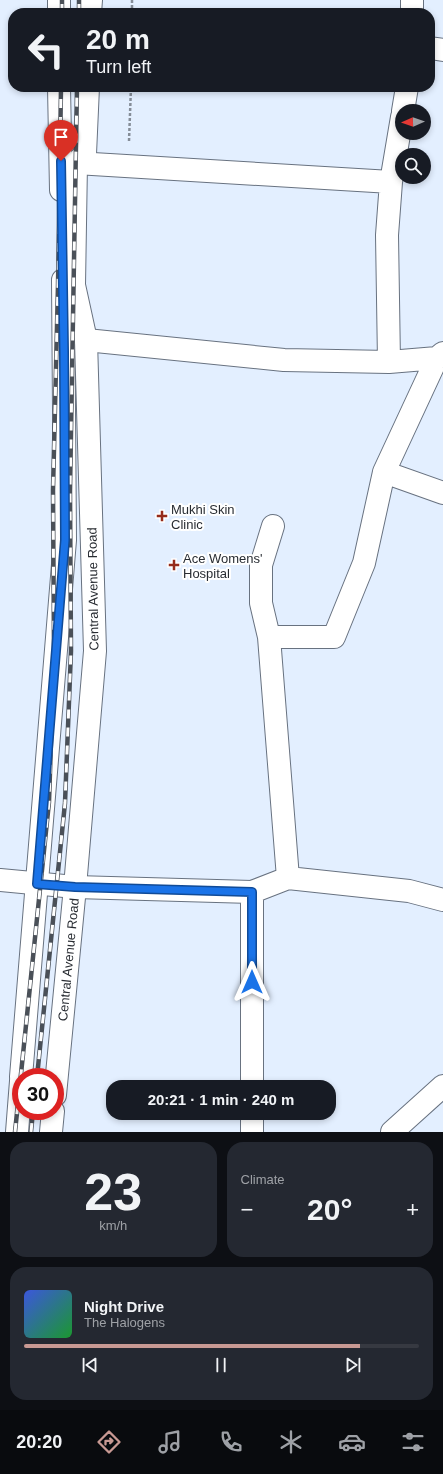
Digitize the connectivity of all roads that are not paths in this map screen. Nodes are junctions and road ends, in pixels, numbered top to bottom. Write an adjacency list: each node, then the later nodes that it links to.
1 (59, 92): 17 (street)
2 (88, 92): 6 (street, Central Avenue Road)
3 (406, 92): 4 (street)
4 (404, 104)
5 (398, 140): 7 (street)
6 (76, 164): 7 (street); 8 (street, Central Avenue Road)
7 (391, 182): 10 (street)
8 (86, 340): 10 (street); 18 (street, Central Avenue Road)
9 (440, 356): 10 (street); 11 (street)
10 (389, 362)
11 (384, 472): 12 (street); 14 (street)
12 (443, 493)
13 (273, 526): 14 (street)
14 (269, 637): 15 (street)
15 (288, 878): 19 (street); 20 (street)
16 (0, 880): 17 (street)
17 (37, 884): 18 (street); 21 (street)
18 (75, 887): 19 (street); 22 (street, Central Avenue Road)
19 (252, 892): 23 (street)
20 (443, 900)
21 (22, 1068)
22 (58, 1068)
23 (252, 1080)
24 (443, 1086): 31 (street)
25 (18, 1120): 28 (street)
26 (52, 1120): 29 (street)
27 (252, 1120): 30 (street)
28 (17, 1132)
29 (51, 1132)
30 (252, 1132)
31 (392, 1132)

